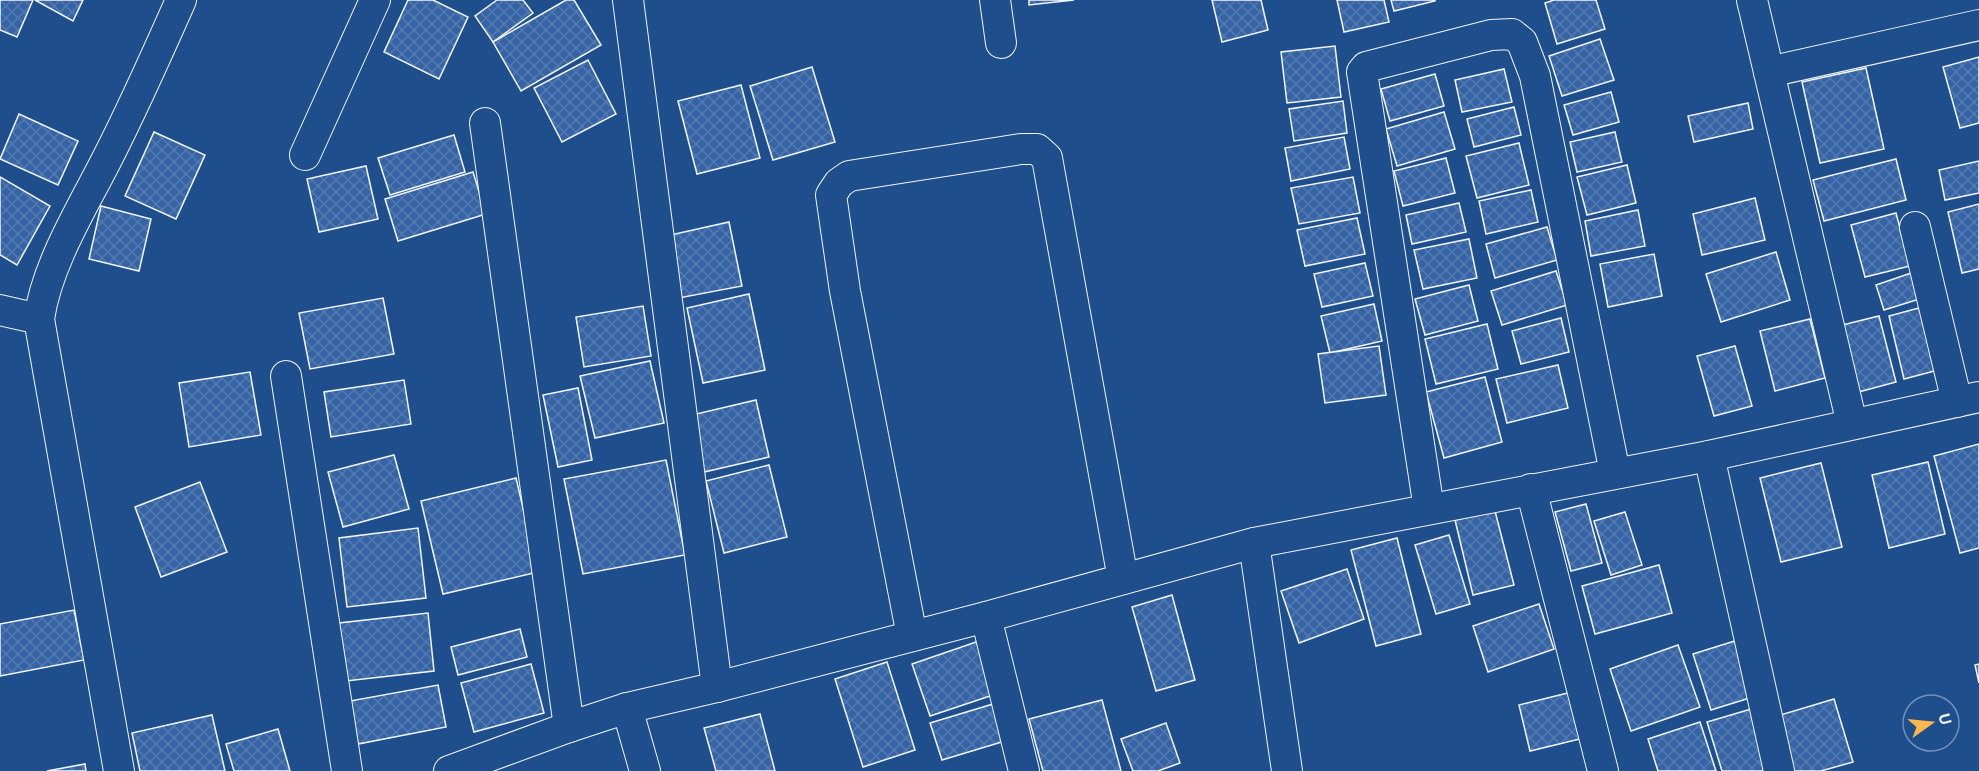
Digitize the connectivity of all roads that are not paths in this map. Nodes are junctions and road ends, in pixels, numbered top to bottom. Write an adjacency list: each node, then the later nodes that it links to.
1 (181, 0): 13 (street)
2 (375, 0): 10 (street)
3 (628, 0): 25 (street)
4 (995, 0): 7 (street)
5 (1752, 0): 8 (street)
6 (1979, 25): 8 (street)
7 (1000, 43)
8 (1769, 72): 16 (street)
9 (485, 123): 27 (street)
10 (305, 155)
11 (1915, 227): 15 (street)
12 (0, 310): 13 (street)
13 (39, 319): 28 (street)
14 (286, 376): 29 (street)
15 (1968, 399): 16 (street)
16 (1852, 424): 17 (street)
17 (1709, 456): 18 (street); 35 (street)
18 (1615, 473): 19 (street); 20 (street)
19 (1531, 489): 20 (street); 34 (street)
20 (1429, 509): 21 (street)
21 (1254, 543): 22 (street); 33 (street)
22 (1123, 579): 23 (street); 24 (street)
23 (986, 617): 24 (street); 32 (street)
24 (912, 636): 25 (street)
25 (717, 687): 26 (street)
26 (627, 708): 27 (street); 31 (street)
27 (569, 727): 30 (street)
28 (119, 771)
29 (347, 771)
30 (449, 771)
31 (645, 771)
32 (1024, 771)
33 (1287, 771)
34 (1603, 771)
35 (1779, 771)

